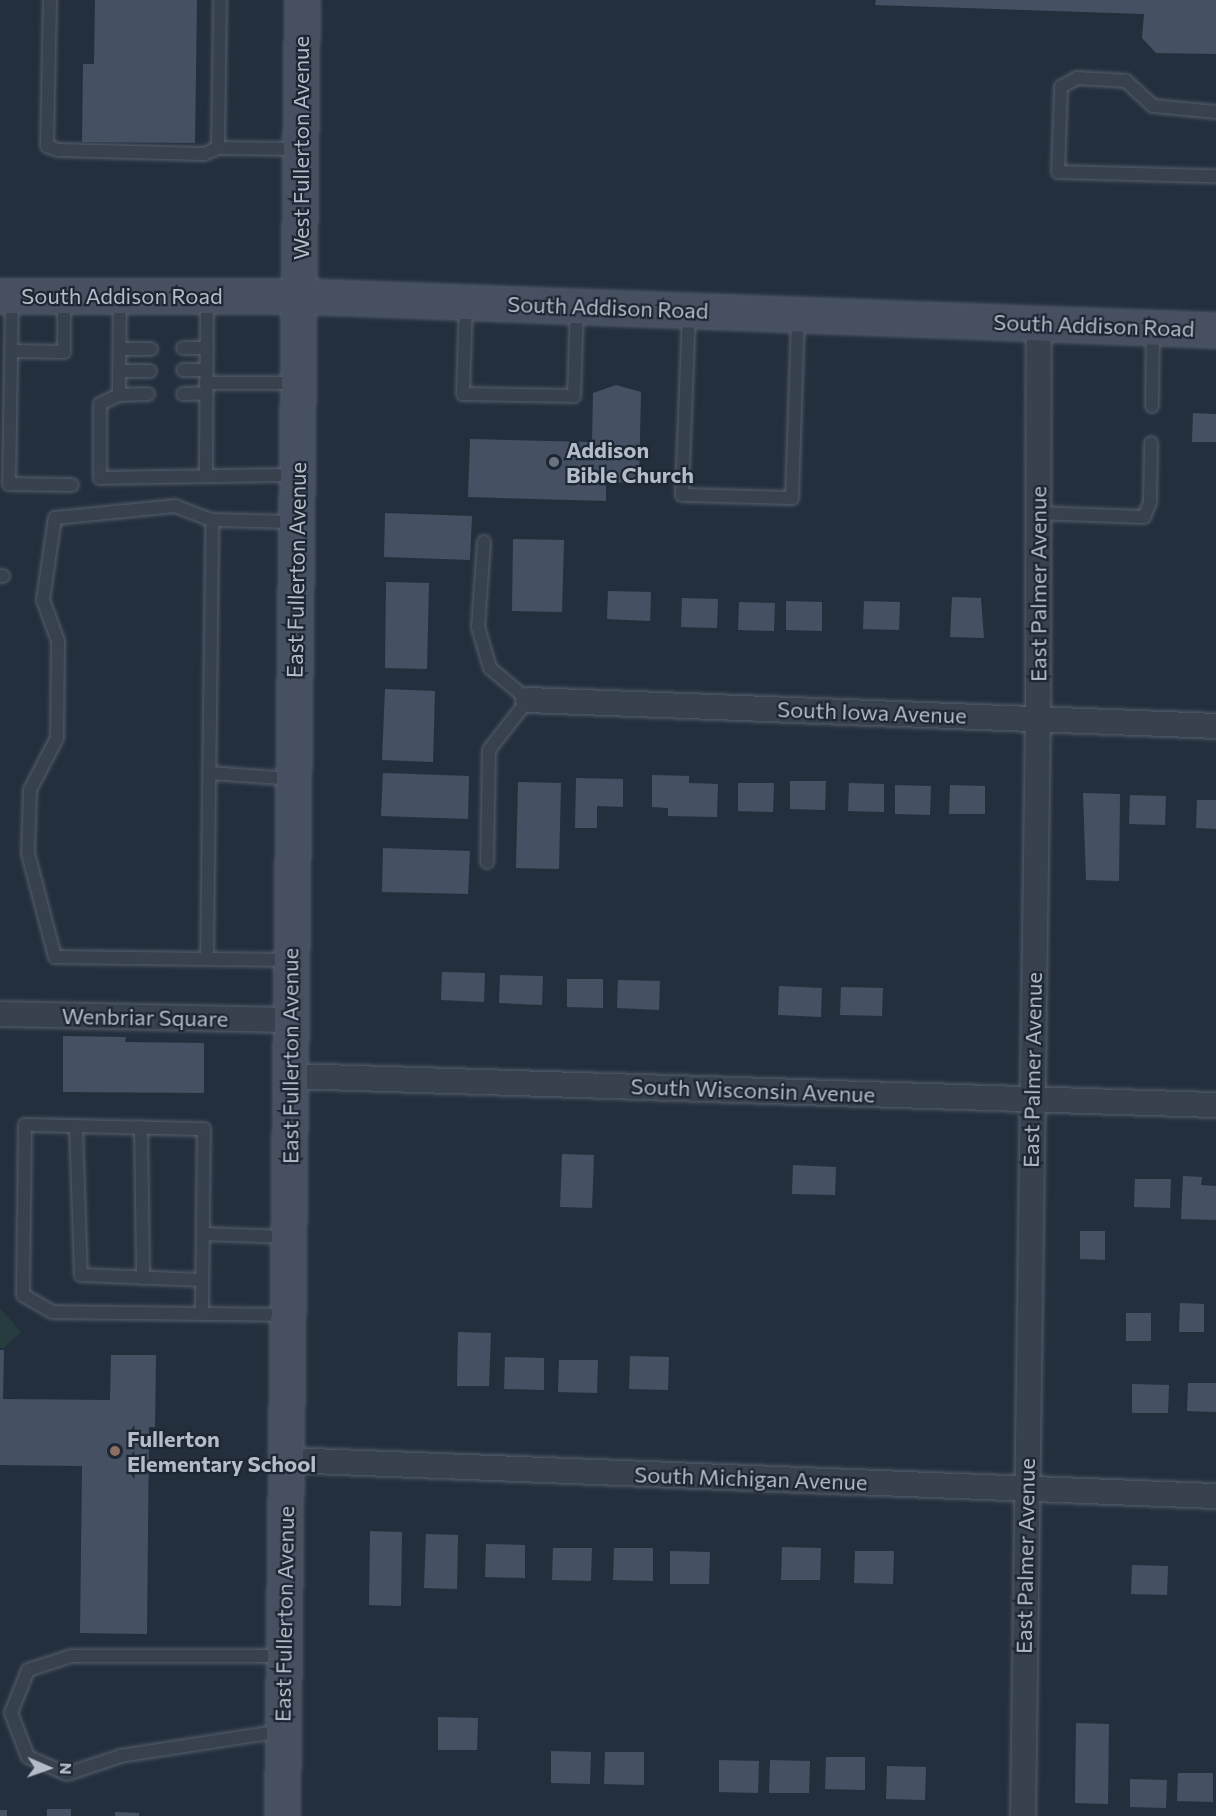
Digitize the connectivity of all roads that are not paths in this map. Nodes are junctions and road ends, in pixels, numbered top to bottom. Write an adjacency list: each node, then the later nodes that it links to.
1 (50, 0): 5 (lane)
2 (220, 0): 5 (lane)
3 (302, 0): 6 (street, West Fullerton Avenue)
4 (1216, 112): 7 (lane)
5 (218, 148): 6 (lane)
6 (300, 149): 12 (street, West Fullerton Avenue)
7 (1216, 176)
8 (120, 295): 10 (street, South Addison Road); 11 (street, South Addison Road); 23 (lane)
9 (6, 296): 10 (street, South Addison Road); 24 (lane)
10 (64, 296): 24 (lane)
11 (207, 296): 12 (street, South Addison Road); 22 (lane)
12 (300, 296): 13 (street, South Addison Road); 29 (street, East Fullerton Avenue)
13 (466, 302): 14 (street, South Addison Road); 14 (lane)
14 (577, 306): 15 (street, South Addison Road)
15 (689, 310): 16 (street, South Addison Road); 16 (lane)
16 (798, 314): 17 (street, South Addison Road)
17 (1039, 323): 18 (street, South Addison Road); 38 (street, East Palmer Avenue)
18 (1153, 328): 19 (street, South Addison Road); 33 (lane)
19 (1216, 330)
20 (151, 348): 23 (lane)
21 (183, 348): 22 (lane)
22 (207, 348): 28 (lane)
23 (120, 349): 26 (lane)
24 (11, 351): 37 (lane)
25 (183, 370): 28 (lane)
26 (119, 371): 27 (lane); 32 (lane)
27 (150, 371)
28 (206, 382): 29 (lane); 31 (lane); 36 (lane)
29 (298, 382): 35 (street, East Fullerton Avenue)
30 (148, 394): 32 (lane)
31 (183, 394)
32 (119, 395): 36 (lane)
33 (1152, 406)
34 (1151, 443): 38 (lane)
35 (297, 475): 36 (lane); 40 (street, East Fullerton Avenue)
36 (206, 476)
37 (72, 485)
38 (1037, 513): 43 (street, East Palmer Avenue)
39 (212, 520): 40 (lane); 45 (lane); 48 (lane)
40 (296, 522): 46 (street, East Fullerton Avenue)
41 (484, 542): 42 (lane)
42 (528, 700): 43 (street, South Iowa Avenue); 47 (lane)
43 (1038, 717): 44 (street, South Iowa Avenue); 53 (street, East Palmer Avenue)
44 (1216, 726)
45 (209, 773): 46 (lane); 48 (lane)
46 (293, 779): 49 (street, East Fullerton Avenue)
47 (487, 862)
48 (207, 959): 49 (lane)
49 (290, 960): 51 (street, East Fullerton Avenue)
50 (0, 1014): 51 (street, Wenbriar Square)
51 (289, 1020): 52 (street, East Fullerton Avenue)
52 (291, 1076): 53 (street, South Wisconsin Avenue); 58 (street, East Fullerton Avenue)
53 (1031, 1098): 54 (street, South Wisconsin Avenue); 64 (street, East Palmer Avenue)
54 (1216, 1105)
55 (76, 1126): 56 (lane); 59 (lane); 61 (lane)
56 (141, 1127): 57 (lane); 59 (lane)
57 (203, 1234): 58 (lane); 60 (lane)
58 (289, 1237): 62 (street, East Fullerton Avenue)
59 (143, 1278): 60 (lane)
60 (202, 1280): 61 (lane)
61 (202, 1311): 62 (lane)
62 (287, 1315): 63 (street, East Fullerton Avenue)
63 (286, 1460): 64 (street, South Michigan Avenue); 66 (street, East Fullerton Avenue)
64 (1025, 1488): 65 (street, South Michigan Avenue); 69 (street, East Palmer Avenue)
65 (1216, 1496)
66 (283, 1656): 67 (street, East Fullerton Avenue); 67 (lane)
67 (283, 1730): 68 (street, East Fullerton Avenue)
68 (282, 1816)
69 (1023, 1816)

